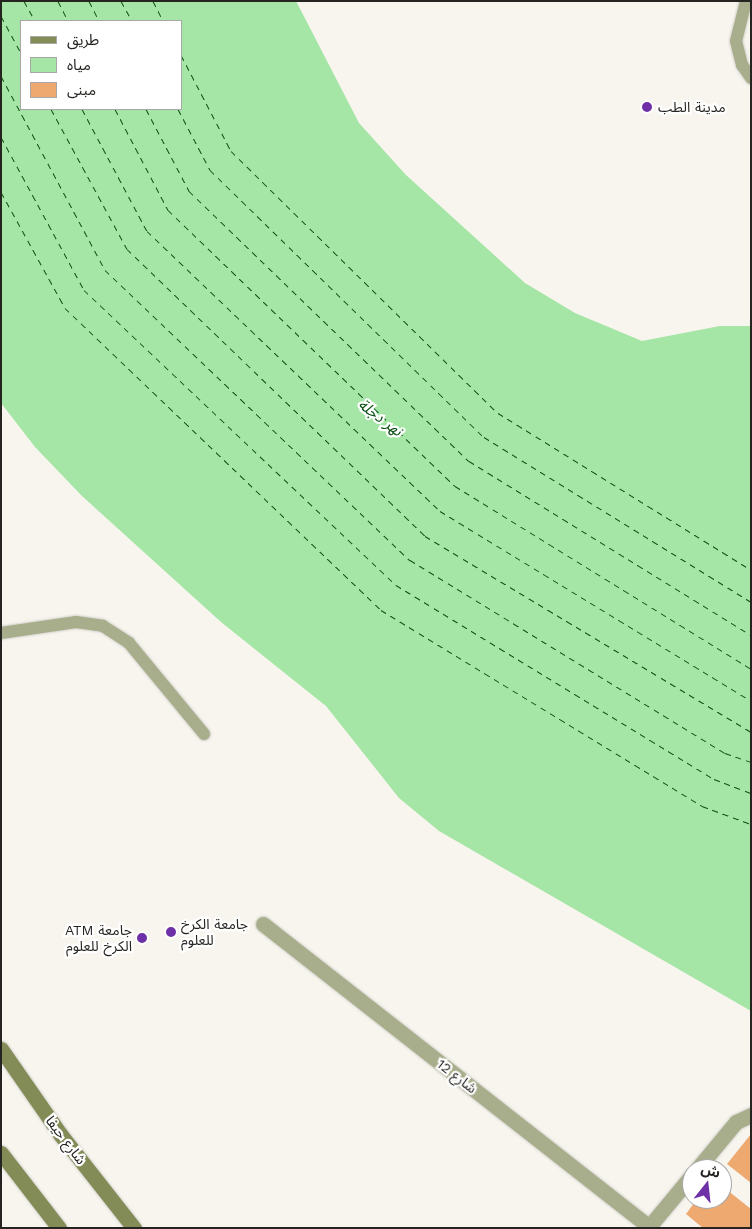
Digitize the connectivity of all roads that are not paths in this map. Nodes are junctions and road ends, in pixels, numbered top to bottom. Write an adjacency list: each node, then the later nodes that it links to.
1 (746, 1): 2 (lane)
2 (751, 78)
3 (1, 633): 4 (lane)
4 (204, 734)
5 (263, 924): 11 (street, شارع 12)
6 (1, 1049): 13 (main road, شارع حيفا)
7 (750, 1115): 9 (street)
8 (1, 1153): 12 (main road)
9 (705, 1159)
10 (682, 1187): 11 (street)
11 (649, 1227)
12 (59, 1228)
13 (134, 1228)

